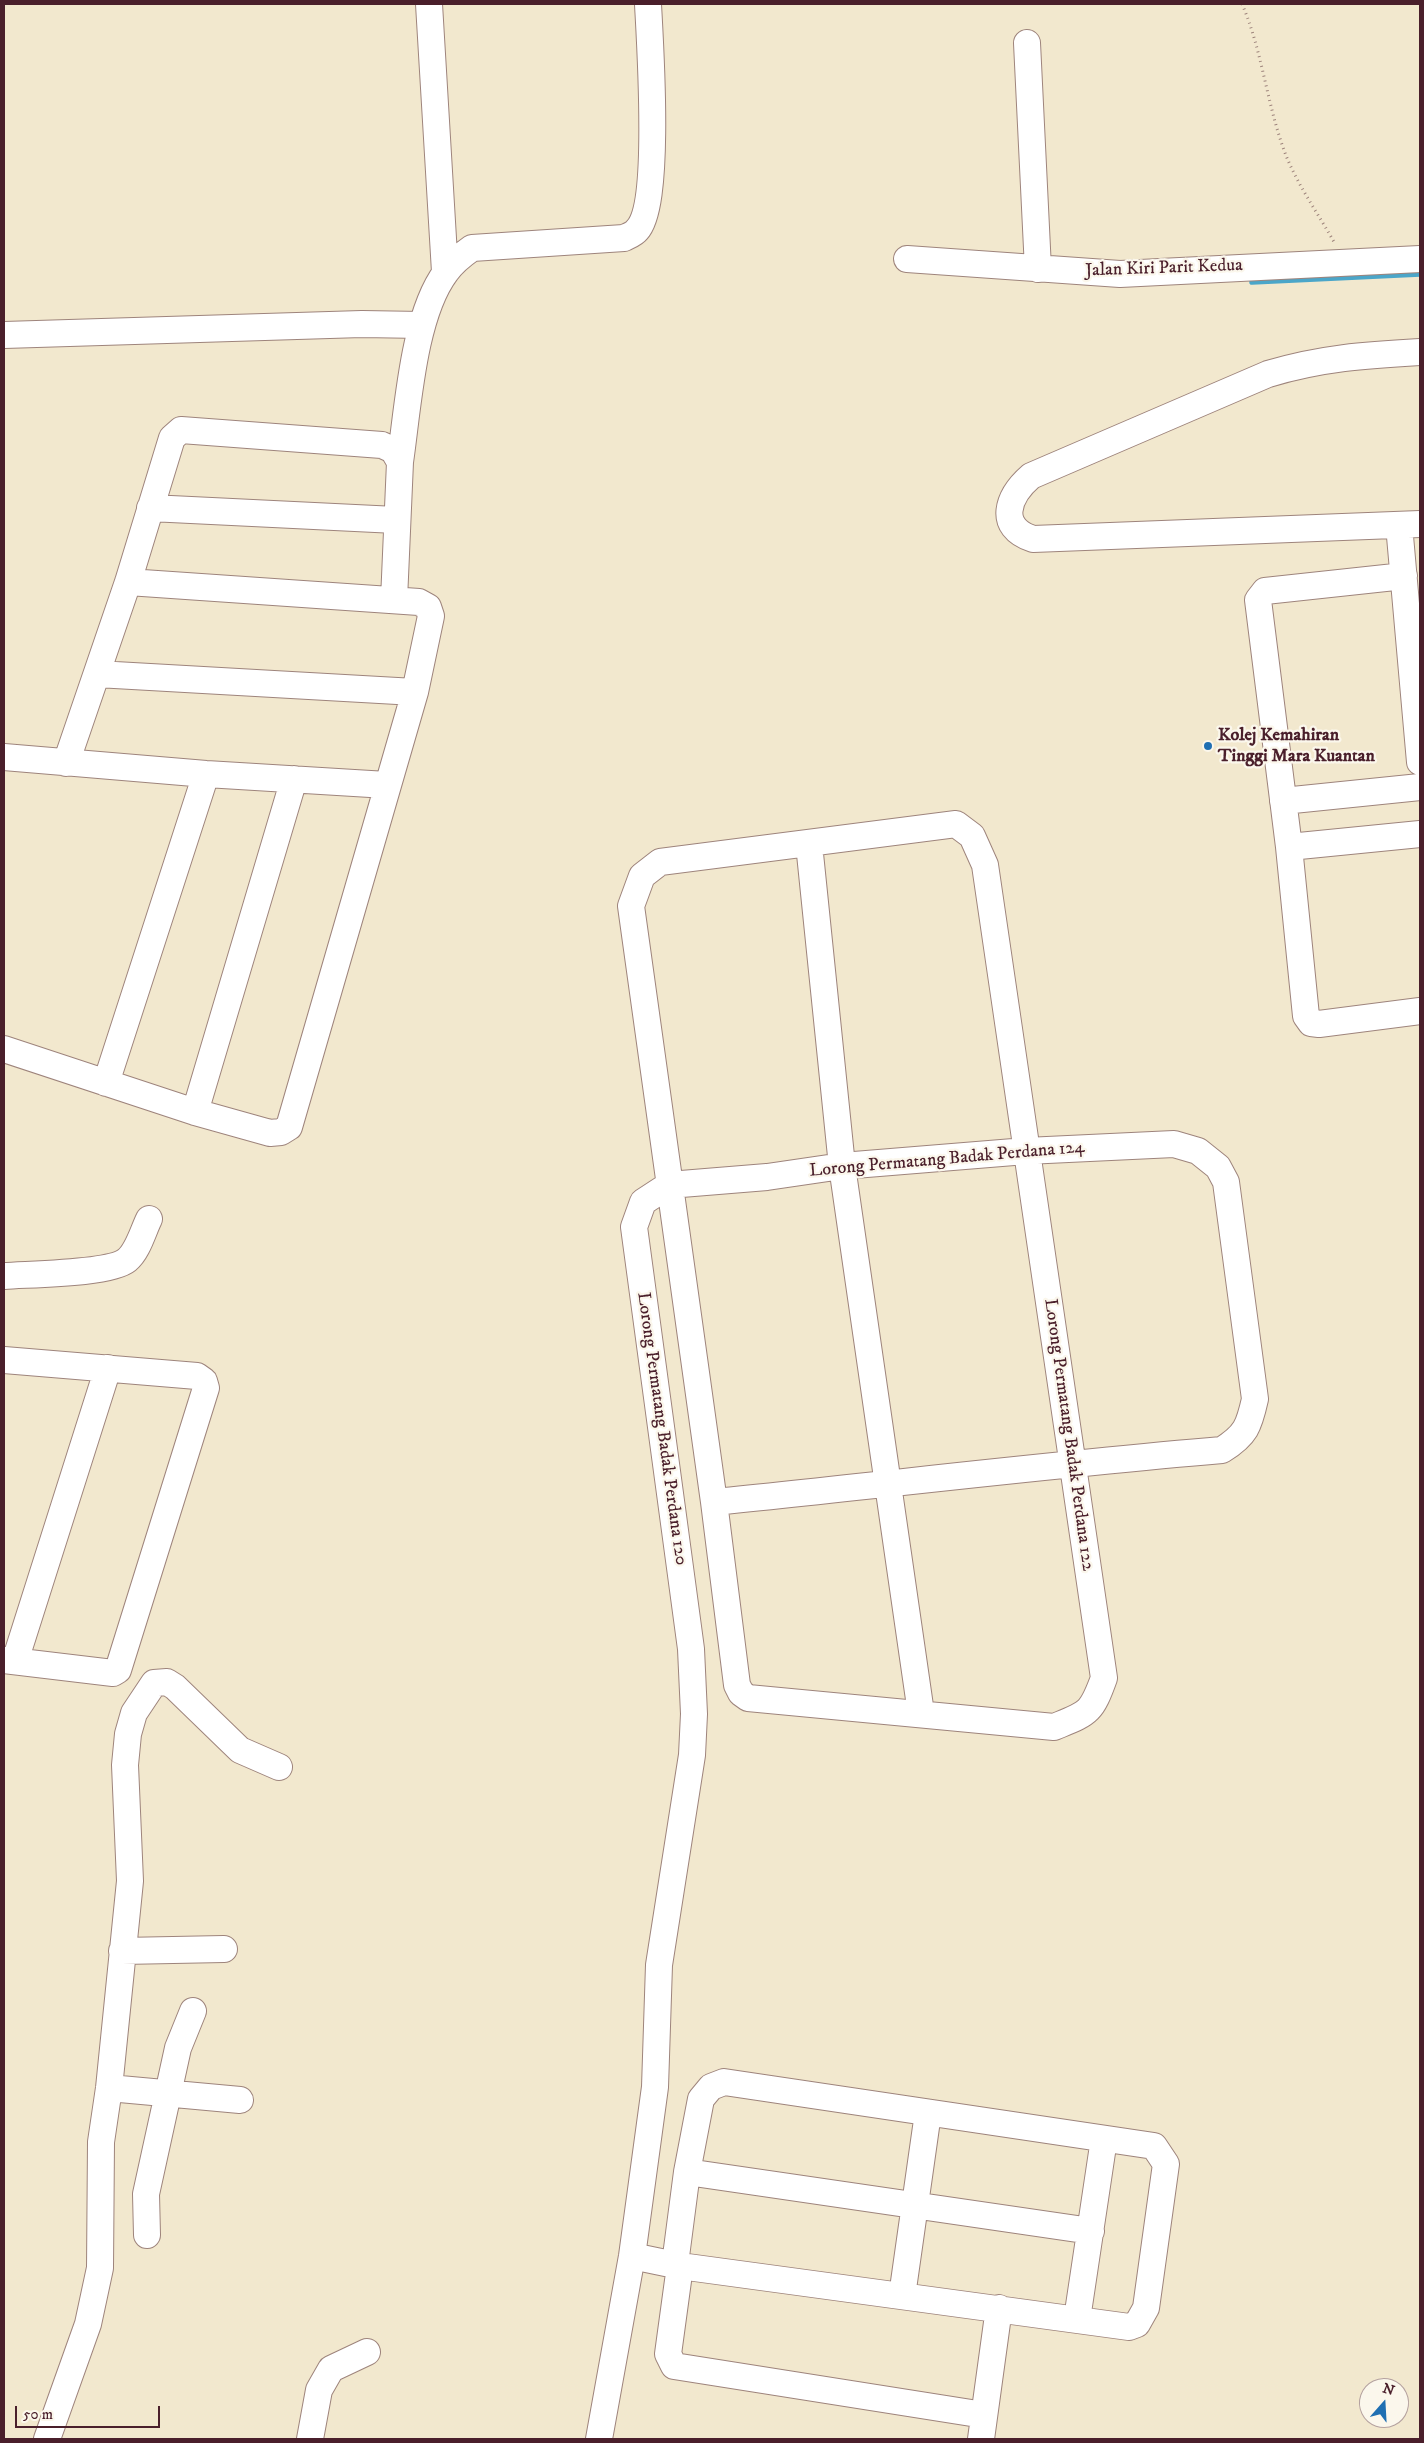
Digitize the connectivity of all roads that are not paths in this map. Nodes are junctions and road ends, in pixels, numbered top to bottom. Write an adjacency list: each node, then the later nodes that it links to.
1 (429, 4): 7 (street)
2 (648, 4): 7 (street)
3 (1027, 43): 6 (street)
4 (908, 259): 6 (street, Jalan Kiri Parit Kedua)
5 (1420, 259): 6 (street, Jalan Kiri Parit Kedua)
6 (1038, 270)
7 (445, 272): 8 (street)
8 (422, 325): 9 (street); 11 (street)
9 (4, 335)
10 (1420, 352): 14 (street)
11 (400, 462): 12 (street); 13 (street)
12 (150, 508): 13 (street); 16 (street)
13 (396, 520): 17 (street)
14 (1410, 524): 15 (street)
15 (1404, 576): 21 (street); 27 (street)
16 (128, 582): 17 (street); 18 (street)
17 (394, 600): 19 (street)
18 (98, 674): 19 (street); 22 (street)
19 (415, 692): 25 (street)
20 (4, 757): 22 (street)
21 (1420, 762)
22 (66, 763): 23 (street)
23 (206, 774): 24 (street); 33 (street)
24 (294, 779): 25 (street); 34 (street)
25 (387, 785): 34 (street)
26 (1420, 787): 27 (street)
27 (1284, 801): 30 (street)
28 (1420, 834): 30 (street)
29 (809, 844): 35 (street, Lorong Permatang Badak Perdana 122); 36 (street); 37 (street, Lorong Permatang Badak Perdana 122)
30 (1289, 847): 31 (street)
31 (1420, 1011)
32 (4, 1049): 33 (street)
33 (106, 1083): 34 (street)
34 (195, 1112)
35 (1026, 1151): 36 (street, Lorong Permatang Badak Perdana 124); 42 (street, Lorong Permatang Badak Perdana 122); 42 (street, Lorong Permatang Badak Perdana 124)
36 (842, 1166): 37 (street, Lorong Permatang Badak Perdana 124); 43 (street)
37 (669, 1185): 44 (street, Lorong Permatang Badak Perdana 122); 59 (street, Lorong Permatang Badak Perdana 120)
38 (149, 1219): 39 (street)
39 (4, 1276)
40 (5, 1365): 41 (street)
41 (108, 1368): 45 (street); 45 (street)
42 (1072, 1462): 43 (street); 46 (street, Lorong Permatang Badak Perdana 122)
43 (888, 1485): 44 (street); 46 (street)
44 (714, 1502): 46 (street, Lorong Permatang Badak Perdana 122)
45 (10, 1661)
46 (921, 1712)
47 (279, 1768): 49 (street)
48 (224, 1949): 49 (street)
49 (122, 1951): 51 (street)
50 (193, 2010): 51 (street)
51 (137, 2091): 52 (street); 58 (street); 66 (street)
52 (240, 2100)
53 (928, 2113): 54 (street); 55 (street); 56 (street)
54 (1104, 2139): 57 (street); 63 (street)
55 (687, 2172): 56 (street); 60 (street)
56 (915, 2206): 57 (street); 61 (street)
57 (1090, 2231): 63 (street)
58 (147, 2235)
59 (632, 2256): 60 (street); 68 (street, Lorong Permatang Badak Perdana 120)
60 (678, 2265): 61 (street); 65 (street)
61 (902, 2296): 62 (street)
62 (999, 2308): 63 (street); 65 (street)
63 (1077, 2319)
64 (367, 2352): 67 (street)
65 (982, 2427)
66 (48, 2439)
67 (310, 2439)
68 (599, 2439)

